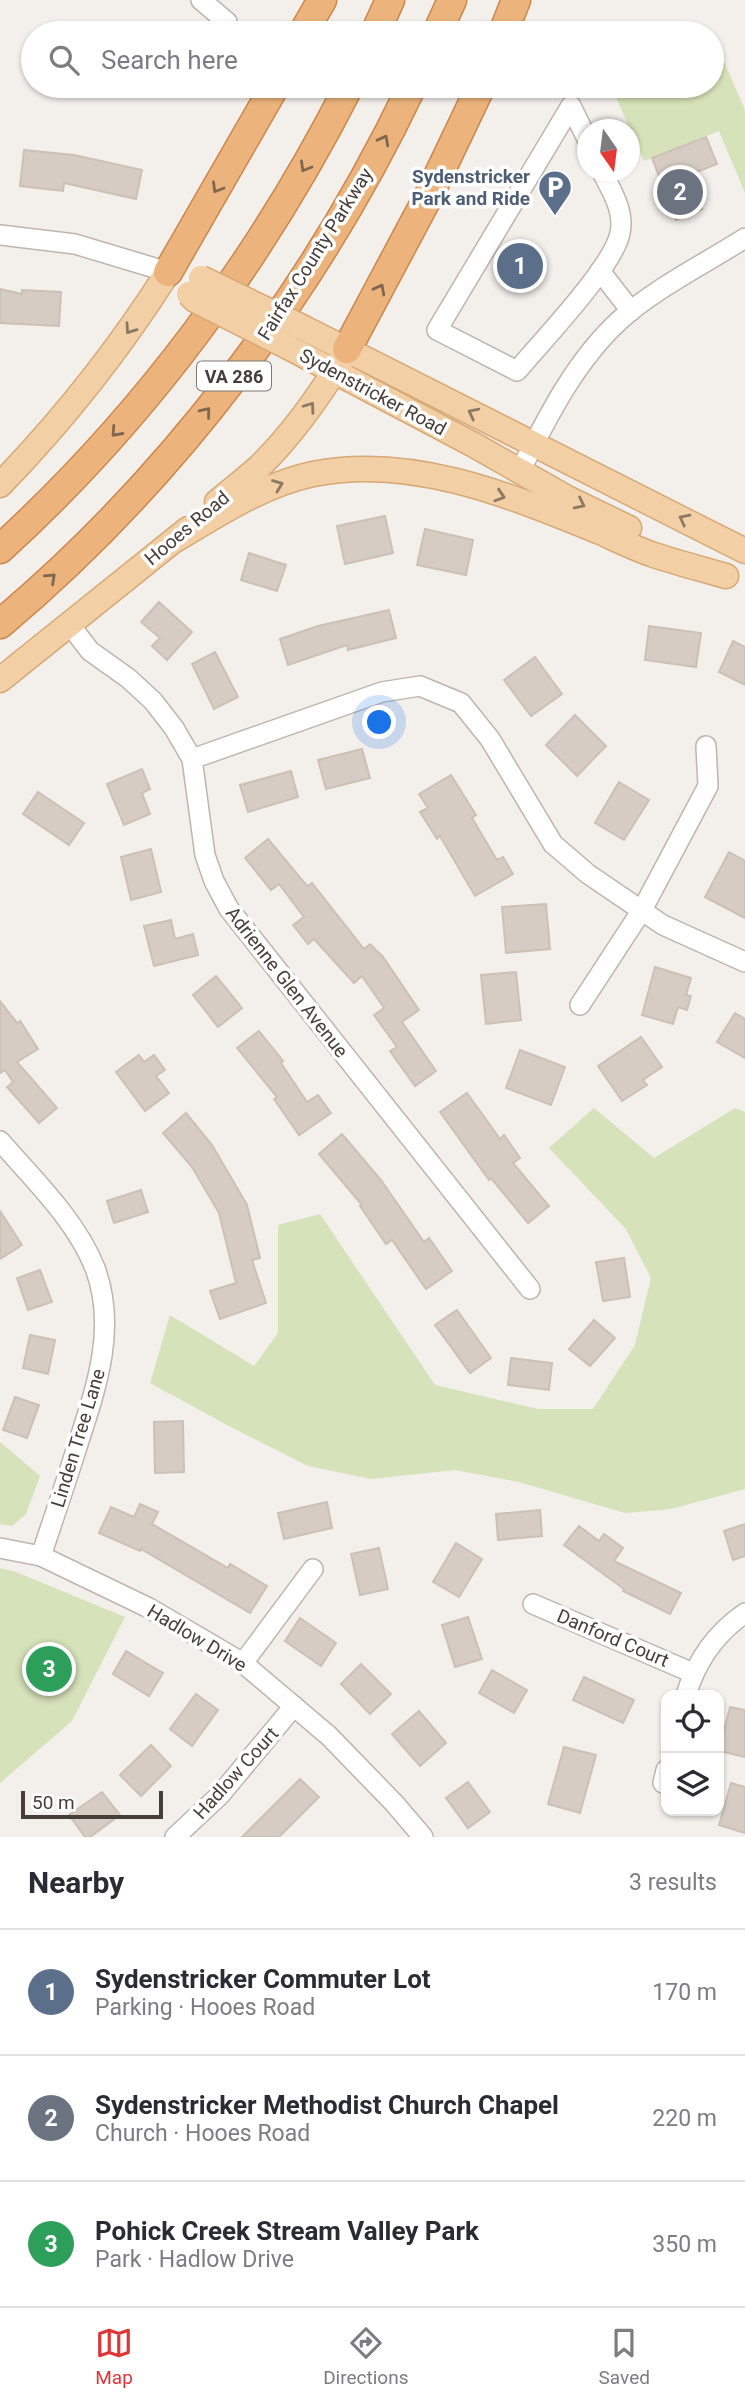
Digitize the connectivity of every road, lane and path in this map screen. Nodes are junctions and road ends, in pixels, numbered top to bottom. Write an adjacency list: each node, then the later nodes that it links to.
1 (201, 0): 6 (street)
2 (321, 0): 7 (highway)
3 (390, 0): 8 (highway)
4 (452, 0): 9 (highway)
5 (516, 0): 10 (highway)
6 (226, 21)
7 (310, 21)
8 (380, 21)
9 (442, 21)
10 (508, 21)
11 (268, 98): 20 (highway, one-way to 20)
12 (342, 98): 27 (highway, VA 286, one-way to 27)
13 (406, 98): 30 (highway, Fairfax County Parkway / VA 286, one-way to 13)
14 (475, 98): 22 (highway, one-way to 14)
15 (577, 119): 19 (street)
16 (608, 182): 19 (street)
17 (0, 235): 20 (street)
18 (745, 238): 21 (street)
19 (600, 271): 21 (street)
20 (168, 272): 22 (main road, Sydenstricker Road, bridge); 25 (main road, one-way to 25)
21 (631, 311): 23 (street)
22 (340, 361): 23 (main road, Sydenstricker Road, one-way to 22); 24 (main road, Sydenstricker Road); 26 (main road, Hooes Road, one-way to 22)
23 (534, 444): 24 (street); 28 (main road, Sydenstricker Road, one-way to 23)
24 (520, 471): 29 (main road, Sydenstricker Road, one-way to 29)
25 (0, 485)
26 (175, 540): 29 (main road, one-way to 29); 31 (main road, Hooes Road)
27 (0, 549)
28 (745, 551)
29 (735, 581)
30 (0, 624)
31 (70, 625): 32 (main road, Hooes Road); 34 (street, Adrienne Glen Avenue)
32 (0, 680)
33 (706, 746): 35 (street)
34 (192, 759): 35 (street); 39 (street, Adrienne Glen Avenue)
35 (642, 910): 36 (street); 37 (street)
36 (745, 962)
37 (580, 1005)
38 (0, 1140): 41 (street, Linden Tree Lane)
39 (530, 1289)
40 (0, 1548): 41 (street, Hadlow Drive)
41 (41, 1556): 45 (street, Hadlow Drive)
42 (313, 1569): 45 (street)
43 (533, 1604): 46 (street, Danford Court)
44 (745, 1614): 46 (street)
45 (243, 1663): 48 (street, Hadlow Drive)
46 (694, 1673): 47 (street)
47 (688, 1690)
48 (294, 1706): 49 (street, Hadlow Court); 50 (street, Hadlow Drive)
49 (175, 1837)
50 (423, 1837)

